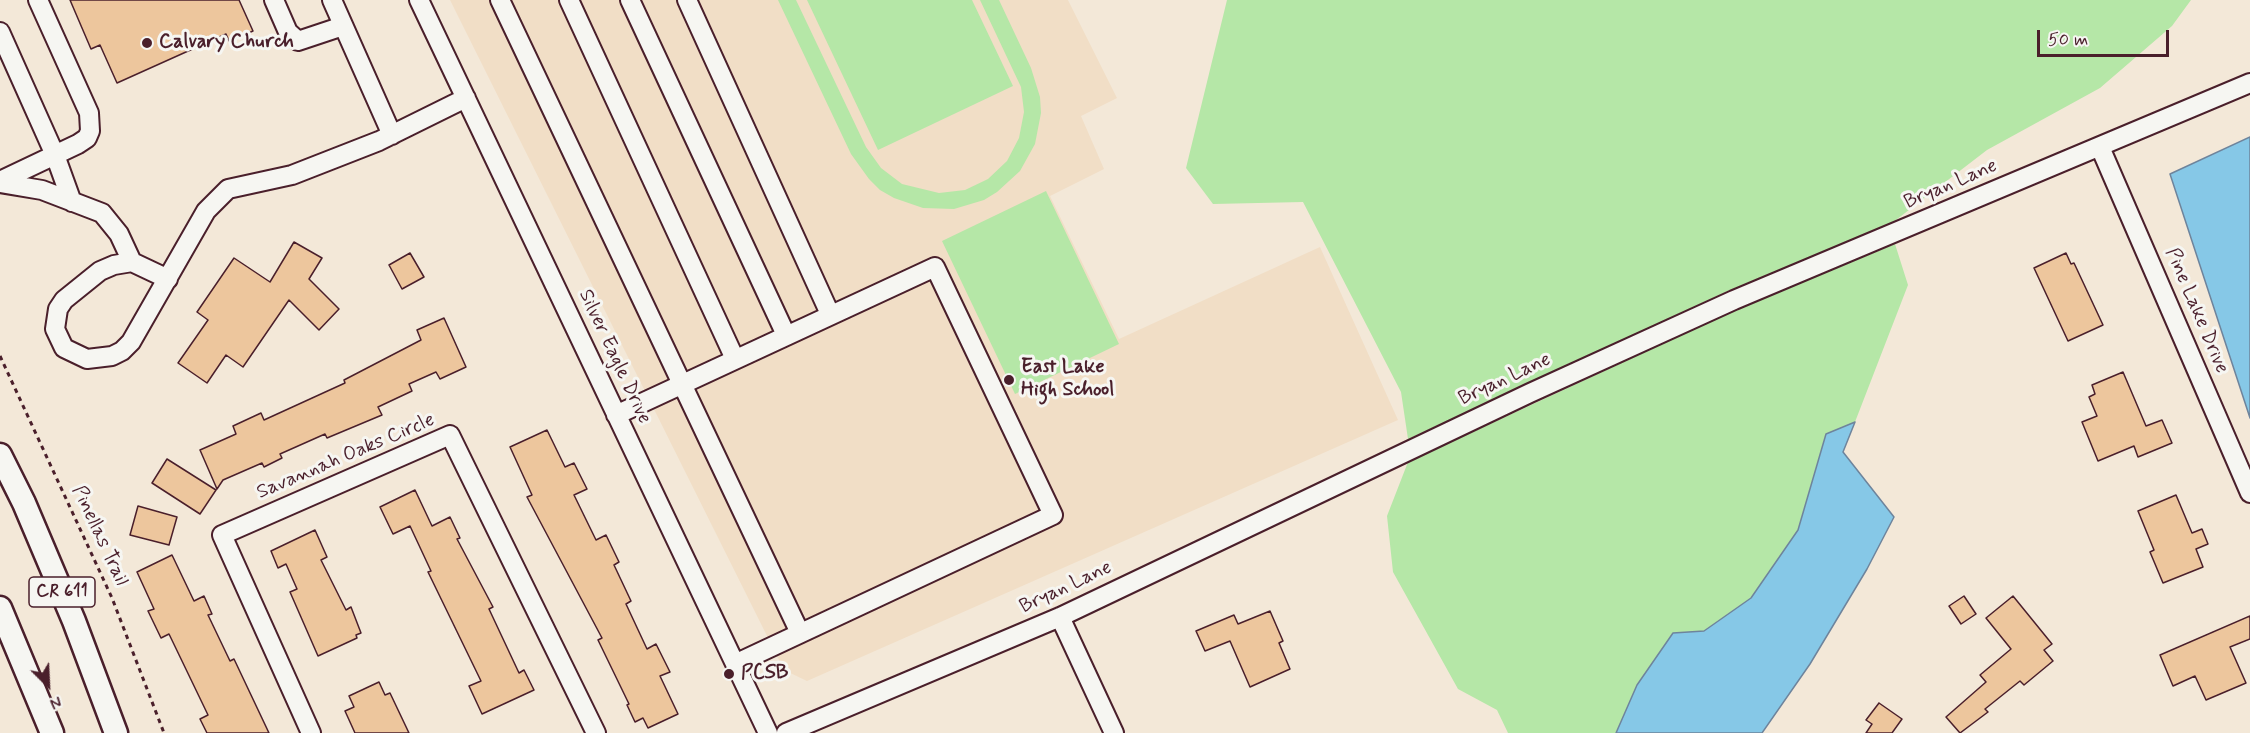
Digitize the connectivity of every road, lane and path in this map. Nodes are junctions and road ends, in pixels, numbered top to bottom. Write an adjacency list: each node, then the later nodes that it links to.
1 (38, 0): 15 (street)
2 (274, 0): 9 (street)
3 (332, 0): 9 (street)
4 (419, 0): 12 (street, Silver Eagle Drive)
5 (500, 0): 24 (street)
6 (569, 0): 23 (street)
7 (630, 0): 21 (street)
8 (687, 0): 20 (street)
9 (344, 26): 13 (street)
10 (0, 32): 15 (street)
11 (2250, 83): 14 (street, Bryan Lane)
12 (466, 98): 13 (street); 25 (street, Silver Eagle Drive)
13 (392, 135): 19 (street)
14 (2100, 147): 27 (street, Pine Lake Drive); 29 (street, Bryan Lane)
15 (55, 155): 16 (street); 17 (street)
16 (2, 176): 17 (street)
17 (72, 201): 18 (street)
18 (132, 262): 19 (street); 19 (street)
19 (168, 279)
20 (830, 314): 21 (street); 30 (street)
21 (786, 335): 23 (street)
22 (0, 356): 34 (path, Pinellas Trail)
23 (735, 359): 24 (street)
24 (680, 385): 25 (street); 30 (street)
25 (616, 415): 31 (street, Silver Eagle Drive)
26 (0, 455): 33 (main road, CR 611)
27 (2250, 493)
28 (0, 608): 32 (main road, CR 611)
29 (1060, 617): 38 (street, Bryan Lane); 39 (street)
30 (800, 633): 31 (street)
31 (735, 664): 37 (street, Silver Eagle Drive)
32 (52, 733)
33 (116, 733)
34 (164, 733)
35 (311, 733): 36 (street, Savannah Oaks Circle)
36 (596, 733)
37 (768, 733)
38 (786, 733)
39 (1114, 733)

